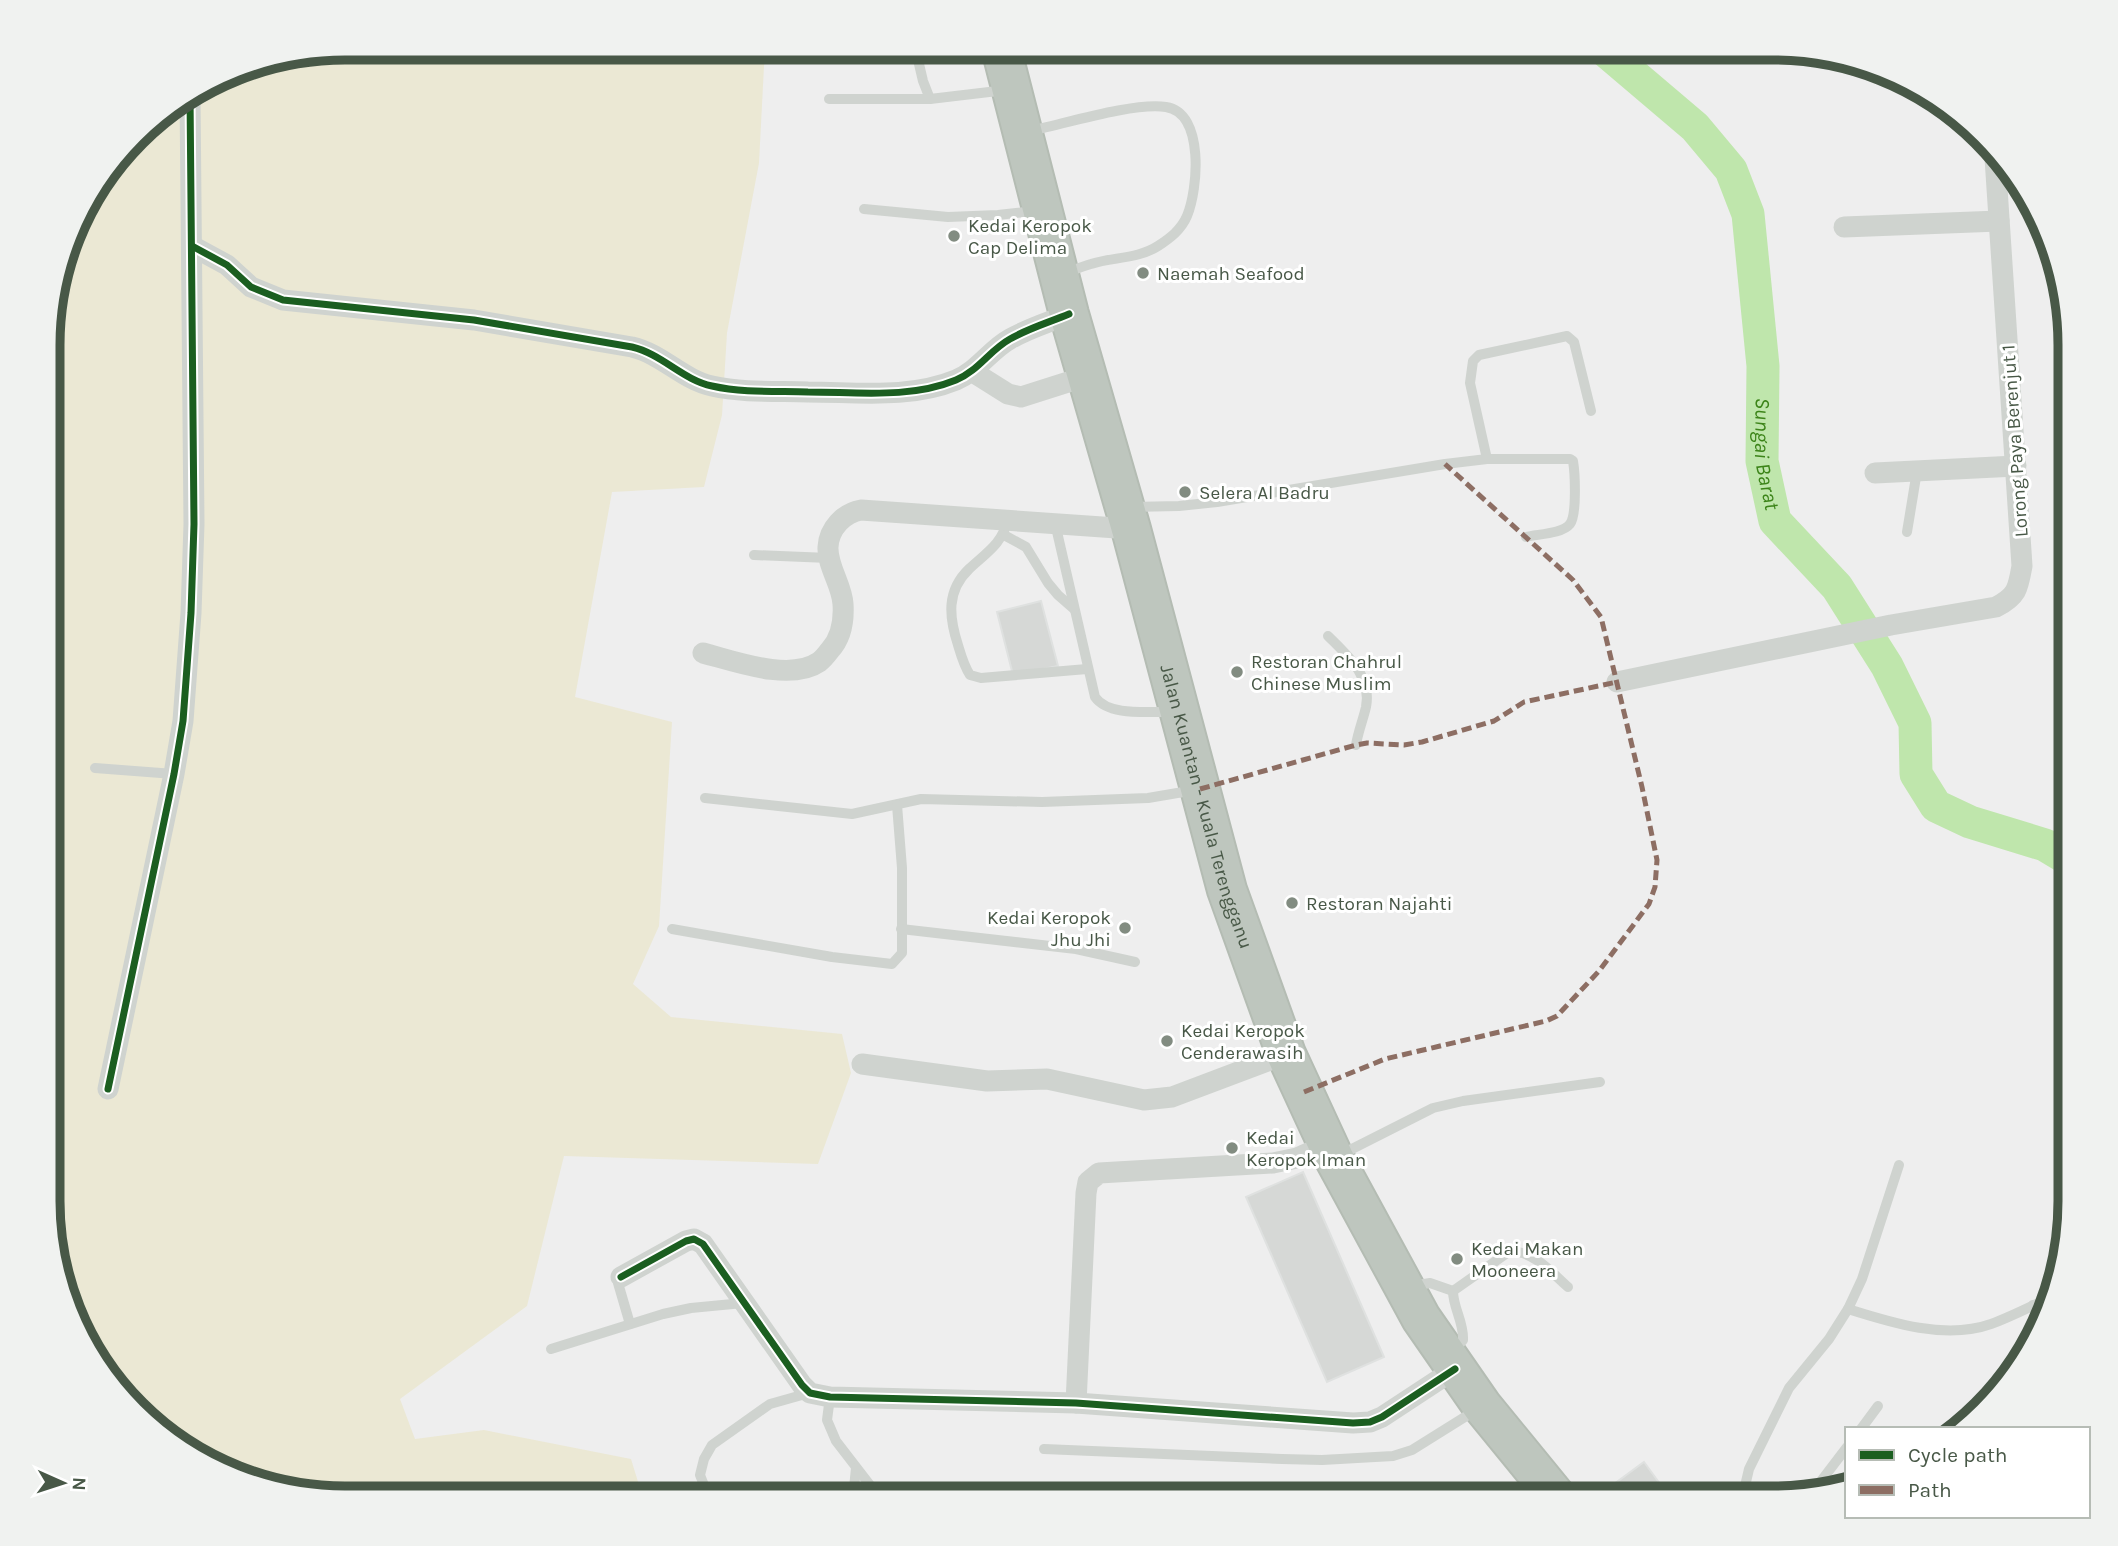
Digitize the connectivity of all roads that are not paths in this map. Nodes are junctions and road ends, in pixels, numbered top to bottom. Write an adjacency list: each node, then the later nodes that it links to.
1 (918, 60): 5 (lane)
2 (1004, 60): 3 (highway, Jalan Kuantan - Kuala Terengganu)
3 (1012, 90): 5 (lane); 7 (highway, Jalan Kuantan - Kuala Terengganu)
4 (829, 99): 5 (lane)
5 (930, 99)
6 (191, 105): 13 (street)
7 (1024, 133): 10 (highway, Jalan Kuantan - Kuala Terengganu); 14 (lane)
8 (1995, 166): 11 (street, Lorong Paya Berenjut 1)
9 (864, 209): 10 (lane)
10 (1044, 209): 14 (highway, Jalan Kuantan - Kuala Terengganu)
11 (1999, 221): 12 (street); 20 (street, Lorong Paya Berenjut 1)
12 (1844, 228)
13 (192, 246): 16 (street); 38 (street)
14 (1060, 276): 15 (highway, Jalan Kuantan - Kuala Terengganu)
15 (1069, 314): 16 (street); 17 (highway, Jalan Kuantan - Kuala Terengganu)
16 (972, 372): 17 (street)
17 (1087, 376): 23 (highway, Jalan Kuantan - Kuala Terengganu)
18 (1591, 411): 19 (lane)
19 (1487, 459): 23 (lane); 27 (lane)
20 (2016, 466): 21 (street); 34 (street, Lorong Paya Berenjut 1)
21 (1917, 471): 22 (street); 26 (lane)
22 (1875, 473)
23 (1128, 518): 24 (street); 35 (highway, Jalan Kuantan - Kuala Terengganu)
24 (1055, 523): 25 (street); 30 (lane)
25 (1006, 527): 29 (street); 30 (lane); 33 (lane)
26 (1907, 532)
27 (1526, 537)
28 (754, 555): 29 (lane)
29 (829, 558): 32 (street)
30 (1074, 608): 33 (lane)
31 (1328, 636): 36 (lane)
32 (703, 653)
33 (1087, 669): 35 (lane)
34 (1617, 682)
35 (1178, 712): 39 (highway, Jalan Kuantan - Kuala Terengganu)
36 (1356, 745)
37 (95, 768): 38 (lane)
38 (174, 774): 48 (street)
39 (1200, 789): 41 (lane); 45 (highway, Jalan Kuantan - Kuala Terengganu)
40 (705, 798): 41 (lane)
41 (897, 805): 43 (lane)
42 (672, 929): 43 (lane)
43 (901, 929): 44 (lane)
44 (1135, 962)
45 (1286, 1054): 46 (street); 49 (highway, Jalan Kuantan - Kuala Terengganu)
46 (862, 1064)
47 (1600, 1082): 49 (lane)
48 (108, 1089)
49 (1331, 1151): 52 (highway, Jalan Kuantan - Kuala Terengganu); 64 (street)
50 (1899, 1165): 58 (lane)
51 (621, 1277): 56 (street); 60 (lane)
52 (1403, 1287): 54 (lane); 62 (highway, Jalan Kuantan - Kuala Terengganu)
53 (1568, 1287): 54 (lane)
54 (1453, 1290): 62 (lane)
55 (2040, 1302): 57 (lane)
56 (743, 1303): 60 (lane); 63 (street)
57 (2033, 1305): 58 (lane); 59 (lane)
58 (1848, 1309): 76 (lane)
59 (2036, 1311)
60 (630, 1324): 61 (lane)
61 (551, 1349)
62 (1451, 1363): 64 (street); 65 (highway, Jalan Kuantan - Kuala Terengganu)
63 (820, 1395): 64 (street); 70 (lane); 72 (lane)
64 (1076, 1403)
65 (1482, 1406): 68 (lane); 75 (highway, Jalan Kuantan - Kuala Terengganu)
66 (1878, 1406): 67 (lane)
67 (1862, 1427)
68 (1044, 1449)
69 (1845, 1450): 71 (lane)
70 (856, 1468): 73 (lane); 74 (lane)
71 (1820, 1482)
72 (705, 1486)
73 (854, 1486)
74 (870, 1486)
75 (1547, 1486)
76 (1745, 1486)

